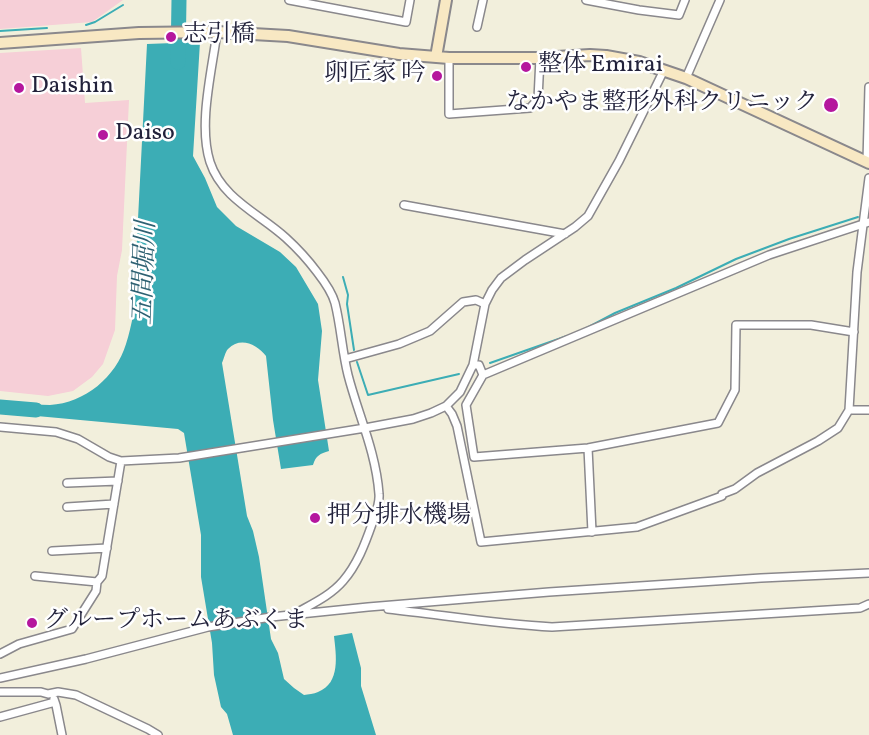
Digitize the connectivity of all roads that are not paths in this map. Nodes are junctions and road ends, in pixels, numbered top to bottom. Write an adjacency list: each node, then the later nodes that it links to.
1 (292, 0): 9 (street)
2 (343, 0): 9 (street)
3 (410, 0): 9 (street)
4 (446, 0): 13 (street)
5 (483, 0): 10 (street)
6 (586, 0): 7 (street)
7 (685, 0)
8 (720, 0): 17 (street)
9 (341, 9)
10 (477, 27)
11 (212, 32): 12 (street); 13 (street); 26 (street)
12 (0, 43)
13 (436, 57): 14 (street)
14 (449, 58): 15 (street); 15 (street)
15 (540, 58): 16 (street)
16 (664, 70): 17 (street); 23 (street)
17 (686, 78): 19 (street)
18 (869, 87): 19 (street)
19 (868, 162)
20 (869, 178): 22 (street)
21 (405, 205): 23 (street)
22 (866, 223): 25 (street); 28 (street)
23 (565, 234): 24 (street)
24 (485, 304): 26 (street); 27 (street)
25 (854, 332): 30 (street); 34 (street)
26 (345, 359): 33 (street)
27 (473, 365): 28 (street); 29 (street)
28 (483, 375): 34 (street)
29 (446, 406): 33 (street); 40 (street)
30 (849, 410): 31 (street); 40 (street)
31 (869, 410)
32 (0, 427): 35 (street)
33 (362, 428): 35 (street); 48 (street)
34 (588, 448): 40 (street)
35 (121, 461): 36 (street)
36 (118, 481): 37 (street); 38 (street)
37 (67, 483)
38 (114, 504): 39 (street); 41 (street)
39 (67, 507)
40 (592, 532)
41 (107, 548): 42 (street); 45 (street)
42 (52, 552)
43 (869, 573): 47 (street)
44 (35, 576): 45 (street)
45 (97, 582): 49 (street)
46 (869, 604): 47 (street)
47 (368, 607): 48 (street)
48 (293, 614): 50 (street)
49 (0, 654)
50 (0, 678)
51 (0, 692): 52 (street)
52 (48, 694): 53 (street); 56 (street)
53 (55, 702): 54 (street); 55 (street)
54 (0, 717)
55 (62, 735)
56 (158, 735)

